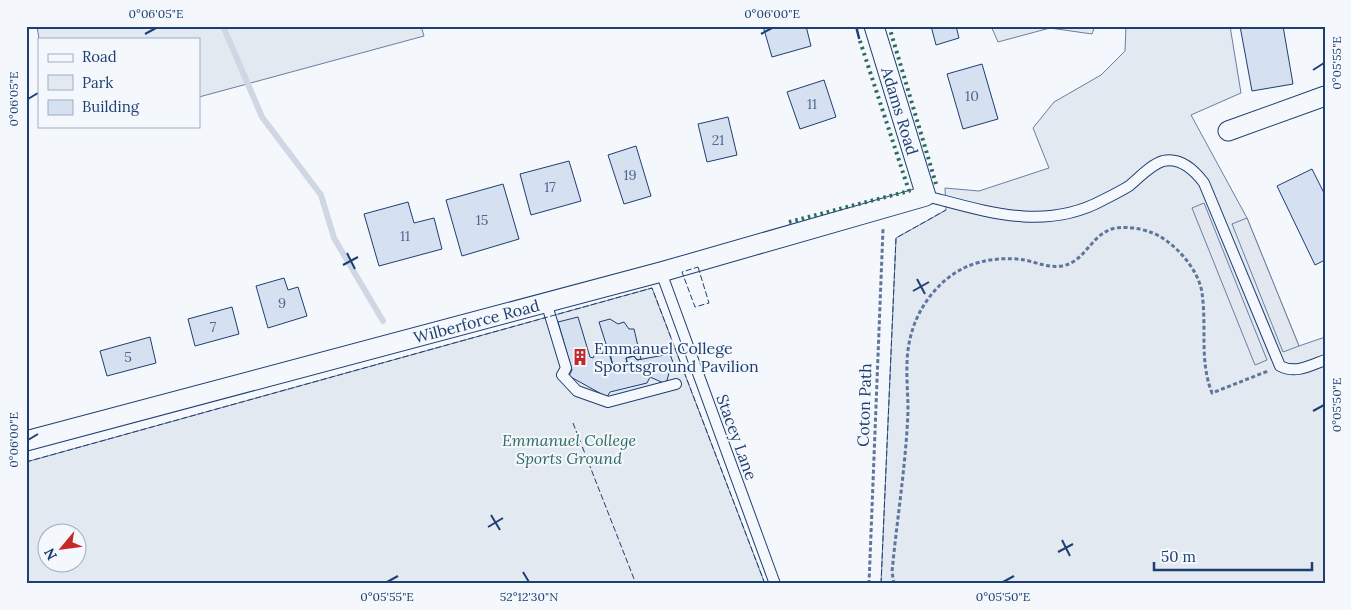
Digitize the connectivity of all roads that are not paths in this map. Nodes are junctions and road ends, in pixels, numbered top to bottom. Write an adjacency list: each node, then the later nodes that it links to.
1 (874, 26): 4 (street, Adams Road)
2 (1325, 96): 3 (street)
3 (1228, 131)
4 (926, 196): 5 (street, Wilberforce Road); 7 (lane)
5 (661, 272): 6 (street, Wilberforce Road); 10 (lane, Stacey Lane)
6 (546, 302): 8 (lane); 9 (street, Wilberforce Road)
7 (1325, 360)
8 (676, 384)
9 (26, 441)
10 (775, 584)

